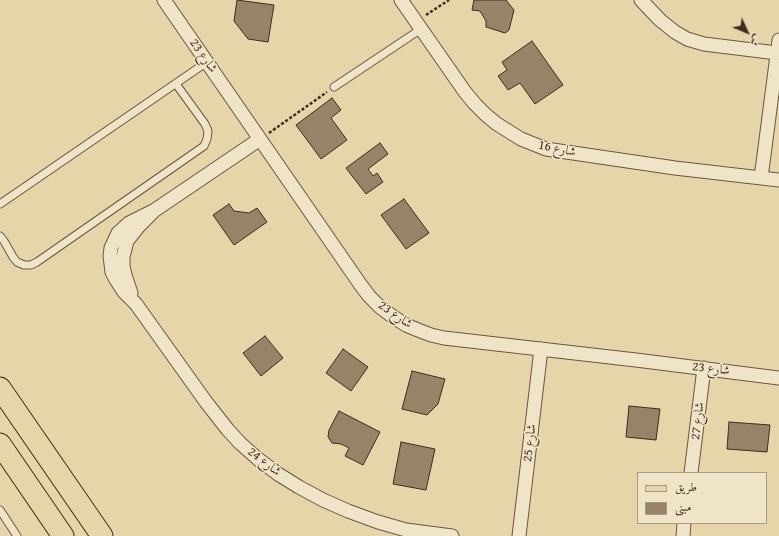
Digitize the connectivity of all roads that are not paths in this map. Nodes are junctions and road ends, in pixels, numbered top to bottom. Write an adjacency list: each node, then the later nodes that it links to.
1 (164, 0): 6 (street, شارع 23)
2 (401, 0): 4 (street, شارع 16)
3 (641, 0): 5 (street)
4 (419, 26): 8 (lane); 10 (street, شارع 16)
5 (778, 46): 10 (street)
6 (207, 62): 7 (lane); 9 (street, شارع 23)
7 (176, 84): 12 (lane); 13 (lane)
8 (334, 87)
9 (260, 139): 14 (street, شارع 23); 25 (street, شارع 24)
10 (761, 178): 11 (street, شارع 16)
11 (779, 180)
12 (0, 204)
13 (0, 236)
14 (541, 349): 15 (street, شارع 23); 26 (street, شارع 25)
15 (704, 368): 16 (street, شارع 23); 19 (street, شارع 27)
16 (779, 378)
17 (0, 388): 24 (main road)
18 (0, 444): 23 (main road)
19 (691, 472)
20 (0, 510): 22 (lane)
21 (684, 524): 27 (street)
22 (17, 536)
23 (63, 536)
24 (102, 536)
25 (452, 536)
26 (519, 536)
27 (683, 536)

